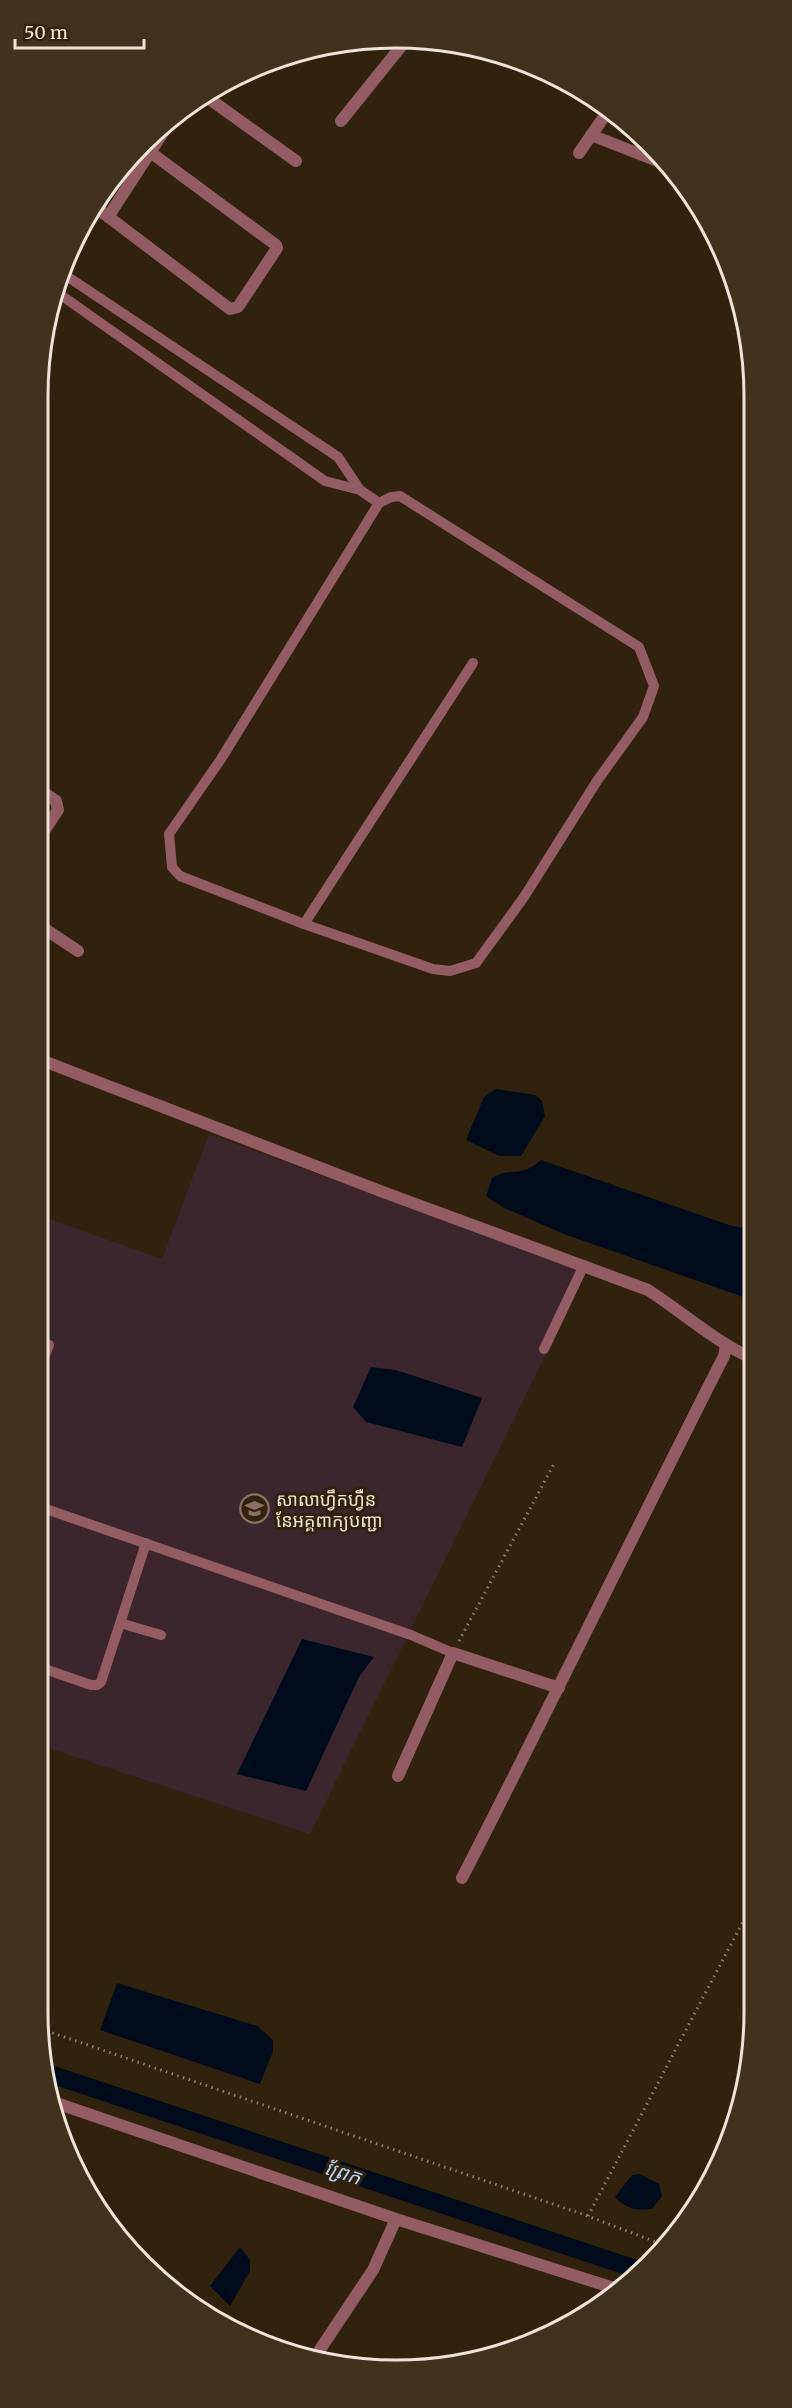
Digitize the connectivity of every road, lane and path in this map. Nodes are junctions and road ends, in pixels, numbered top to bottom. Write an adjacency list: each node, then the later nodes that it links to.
1 (400, 48): 4 (street)
2 (212, 101): 10 (street)
3 (604, 117): 5 (street)
4 (341, 121)
5 (591, 135): 7 (street); 9 (street)
6 (149, 151): 12 (street)
7 (579, 153)
8 (142, 158): 12 (street)
9 (649, 158)
10 (296, 161)
11 (101, 212): 12 (street)
12 (108, 217)
13 (69, 277): 15 (lane)
14 (63, 296): 15 (lane)
15 (360, 490): 16 (lane)
16 (379, 503): 20 (lane); 20 (lane)
17 (473, 663): 20 (lane)
18 (48, 795): 19 (street)
19 (48, 825)
20 (304, 924)
21 (48, 931): 22 (street)
22 (78, 951)
23 (48, 1063): 24 (street)
24 (584, 1265): 25 (street); 26 (lane)
25 (726, 1346): 27 (street); 35 (street)
26 (544, 1349)
27 (744, 1355)
28 (555, 1462): 33 (path)
29 (48, 1511): 30 (lane)
30 (146, 1543): 31 (lane); 33 (lane)
31 (120, 1623): 32 (lane); 34 (lane)
32 (161, 1635)
33 (453, 1653): 35 (street); 36 (street)
34 (48, 1670)
35 (560, 1688): 37 (street)
36 (398, 1776)
37 (462, 1878)
38 (744, 1920): 41 (path)
39 (49, 2032): 41 (path)
40 (61, 2105): 42 (street)
41 (588, 2217): 43 (path)
42 (396, 2219): 44 (street); 45 (street)
43 (657, 2242)
44 (610, 2287)
45 (319, 2351)

